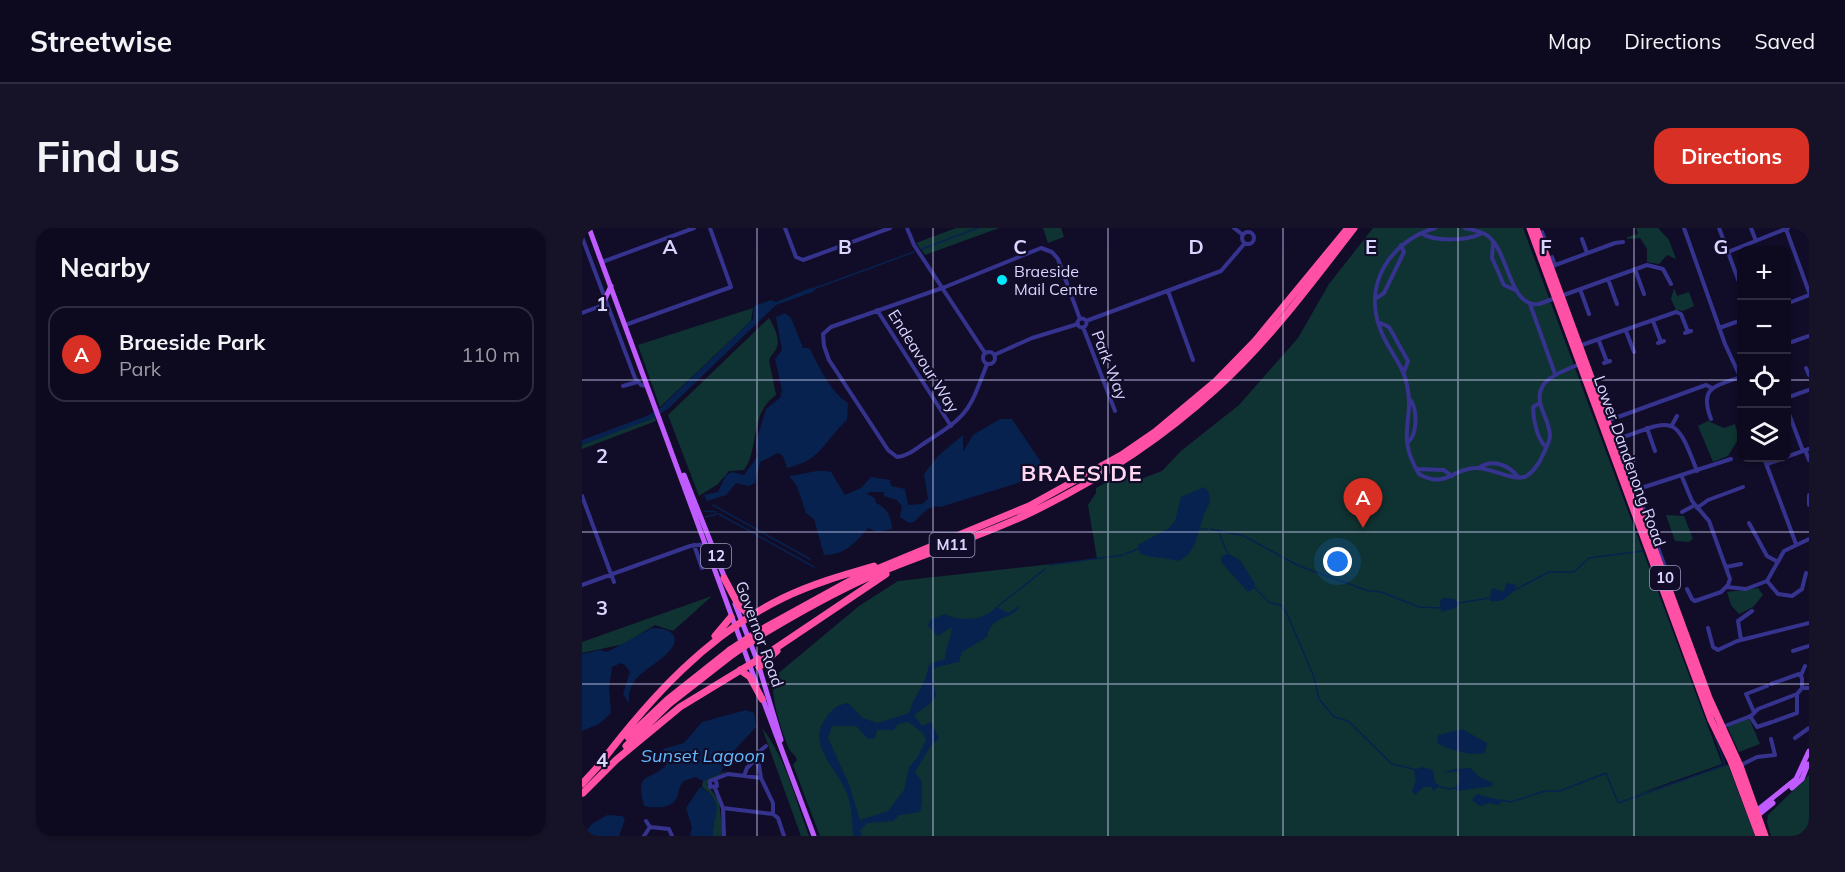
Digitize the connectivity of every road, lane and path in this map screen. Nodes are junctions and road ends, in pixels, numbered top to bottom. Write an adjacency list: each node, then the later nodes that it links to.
1 (590, 228): 35 (main road, Governor Road / 12)
2 (694, 228): 35 (street)
3 (710, 228): 64 (street)
4 (785, 228): 5 (street)
5 (890, 228)
6 (907, 228): 42 (street)
7 (1234, 228): 23 (street)
8 (1256, 228): 19 (street)
9 (1347, 228): 105 (highway, M11)
10 (1354, 228): 60 (highway, M11)
11 (1359, 228): 60 (highway)
12 (1435, 228): 20 (street)
13 (1465, 228): 21 (street)
14 (1530, 228): 48 (highway, Lower Dandenong Road / 10)
15 (1684, 228): 66 (street)
16 (1719, 228): 32 (street)
17 (1751, 228): 26 (street)
18 (1787, 229): 26 (street); 47 (street)
19 (1252, 233): 23 (street); 29 (street)
20 (1421, 233): 21 (street); 30 (street)
21 (1482, 233): 27 (street)
22 (1540, 234): 31 (street, Lower Dandenong Road); 36 (highway, Lower Dandenong Road / 10)
23 (1243, 235): 29 (street)
24 (582, 237): 50 (street)
25 (1582, 239): 33 (street)
26 (1756, 241): 32 (street)
27 (1493, 242): 44 (street); 44 (street)
28 (1623, 242): 33 (street)
29 (1245, 243): 45 (street)
30 (1401, 244): 49 (street); 49 (street)
31 (1548, 248)
32 (1727, 252): 38 (street)
33 (1587, 253): 36 (street)
34 (1551, 257): 36 (street, Lower Dandenong Road)
35 (602, 262): 41 (main road, Governor Road / 12)
36 (1552, 266): 48 (highway, Lower Dandenong Road / 10)
37 (1635, 269): 39 (street); 40 (street); 46 (street)
38 (1737, 277)
39 (1608, 279): 43 (street); 53 (street)
40 (1671, 284)
41 (611, 286): 50 (main road); 64 (main road, Governor Road / 12)
42 (942, 286): 54 (street); 57 (street); 75 (street)
43 (1580, 289): 48 (street); 56 (street)
44 (1516, 290): 52 (street)
45 (1168, 291): 58 (street); 77 (street)
46 (1644, 294)
47 (1809, 294): 51 (street)
48 (1558, 297): 52 (street); 73 (highway, Lower Dandenong Road / 10); 80 (highway, Lower Dandenong Road / 10)
49 (1375, 299): 61 (street)
50 (606, 302): 55 (street); 86 (street)
51 (1791, 302)
52 (1530, 304): 84 (street)
53 (1617, 304)
54 (878, 310): 101 (street, Endeavour Way); 101 (street)
55 (582, 313)
56 (1589, 314)
57 (1080, 319): 58 (street); 63 (street)
58 (1086, 321): 65 (street)
59 (1653, 321): 67 (street); 68 (street); 71 (street)
60 (1281, 322): 105 (highway, M11)
61 (1377, 322): 83 (street); 83 (street)
62 (1737, 322): 66 (street)
63 (1078, 324): 65 (street); 76 (street)
64 (625, 326): 89 (main road, Governor Road / 12)
65 (1083, 327): 96 (street, Park Way)
66 (1719, 328): 82 (street)
67 (1626, 331): 70 (street); 74 (street)
68 (1688, 332)
69 (1809, 336): 72 (street)
70 (1599, 341): 73 (street); 78 (street)
71 (1661, 342)
72 (1791, 342)
73 (1580, 348): 99 (highway, Lower Dandenong Road / 10)
74 (1634, 352)
75 (985, 353): 76 (street); 79 (street)
76 (994, 355): 79 (street)
77 (1193, 360)
78 (1607, 362)
79 (987, 364): 101 (street)
80 (1580, 364): 84 (street); 119 (highway, Lower Dandenong Road / 10)
81 (1806, 368): 85 (street)
82 (1737, 370)
83 (1404, 373): 93 (street)
84 (1555, 374): 94 (street)
85 (1809, 375)
86 (636, 380): 88 (street); 89 (street)
87 (1737, 380): 90 (street)
88 (626, 385)
89 (648, 385): 127 (main road, Governor Road / 12)
90 (1712, 388): 98 (street); 99 (street)
91 (1809, 390): 92 (street)
92 (1791, 396)
93 (1408, 398): 104 (street); 104 (street)
94 (1540, 403): 106 (street); 106 (street)
95 (1787, 408): 107 (street)
96 (1115, 411)
97 (1677, 416): 100 (street)
98 (1711, 418)
99 (1607, 421): 103 (highway, Lower Dandenong Road / 10)
100 (1672, 425): 102 (street); 115 (street)
101 (951, 426)
102 (1647, 428): 103 (street); 108 (street)
103 (1616, 439): 119 (highway, Lower Dandenong Road / 10)
104 (1406, 443): 114 (street)
105 (1141, 446): 130 (highway, M11)
106 (1546, 447): 116 (street)
107 (1806, 450): 109 (street); 111 (street)
108 (1655, 451)
109 (1791, 455)
110 (1731, 459): 115 (street)
111 (1809, 460)
112 (1772, 462): 113 (street)
113 (1767, 464): 128 (street)
114 (1416, 469): 116 (street); 116 (street)
115 (1696, 471): 117 (street)
116 (1453, 476)
117 (1682, 477): 119 (street); 123 (street)
118 (1743, 488): 123 (street)
119 (1632, 491): 165 (highway, Lower Dandenong Road / 10); 188 (highway, Lower Dandenong Road / 10)
120 (1809, 495): 122 (street)
121 (582, 499): 136 (street)
122 (1809, 505)
123 (1696, 507): 124 (street); 133 (street)
124 (1682, 512)
125 (1749, 523): 131 (street)
126 (1809, 539): 128 (street)
127 (707, 541): 129 (street); 137 (main road, Governor Road / 12); 145 (main road, Governor Road / 12)
128 (1796, 544): 131 (street)
129 (694, 545): 134 (street); 136 (street)
130 (902, 561): 144 (highway); 154 (highway, M11, bridge); 155 (highway)
131 (1778, 561): 138 (street)
132 (1741, 564): 133 (street)
133 (1726, 567): 141 (street)
134 (702, 568)
135 (1806, 573): 138 (street)
136 (611, 574): 139 (street); 140 (street)
137 (724, 578): 144 (highway); 146 (main road, Governor Road / 12)
138 (1767, 581): 141 (street)
139 (614, 582)
140 (582, 585)
141 (1728, 586): 142 (street)
142 (1687, 589)
143 (1752, 611): 150 (street)
144 (751, 616): 146 (highway)
145 (731, 617): 148 (main road, Governor Road / 12); 151 (highway)
146 (742, 621): 148 (highway); 155 (main road, Governor Road / 12)
147 (1809, 623): 150 (street)
148 (735, 626): 151 (highway); 155 (main road, Governor Road / 12)
149 (1708, 628): 150 (street)
150 (1741, 640)
151 (708, 645): 175 (highway)
152 (1809, 646): 153 (street)
153 (1793, 651)
154 (732, 652): 175 (highway, M11); 184 (highway, M11)
155 (755, 664): 157 (highway); 162 (main road, Governor Road / 12); 176 (main road, Governor Road / 12)
156 (1805, 666): 158 (street)
157 (740, 670): 162 (highway); 184 (highway)
158 (1801, 675): 159 (street); 163 (street)
159 (1802, 688): 160 (street); 161 (street)
160 (1809, 688)
161 (1797, 694): 163 (street); 164 (street)
162 (762, 699): 176 (main road, Governor Road / 12)
163 (1754, 712): 164 (street)
164 (1750, 717): 165 (street)
165 (1721, 727): 171 (highway, Lower Dandenong Road / 10)
166 (1807, 729): 167 (street)
167 (1795, 738)
168 (1772, 739): 173 (street)
169 (766, 746): 172 (street)
170 (1809, 751): 185 (main road)
171 (1736, 758): 173 (street); 177 (highway, Lower Dandenong Road / 10)
172 (754, 761): 178 (street); 179 (street)
173 (1747, 761): 177 (street)
174 (1809, 761): 188 (main road)
175 (600, 764): 181 (highway, M11)
176 (787, 764): 195 (main road, Governor Road / 12)
177 (1741, 770): 183 (highway, Lower Dandenong Road / 10)
178 (744, 776): 179 (street); 180 (street)
179 (761, 778): 187 (street)
180 (716, 781): 182 (street); 182 (street)
181 (582, 784)
182 (715, 788): 186 (street)
183 (1748, 789): 185 (main road); 188 (highway, Lower Dandenong Road / 10)
184 (583, 794)
185 (1763, 806): 188 (main road)
186 (723, 808): 187 (street); 193 (street)
187 (773, 814): 194 (street)
188 (1756, 816): 196 (highway, Lower Dandenong Road / 10); 197 (highway, Lower Dandenong Road / 10)
189 (646, 820): 190 (street)
190 (650, 827): 191 (street); 192 (street)
191 (644, 836)
192 (672, 836)
193 (724, 836)
194 (784, 836)
195 (814, 836)
196 (1759, 836)
197 (1766, 836)

